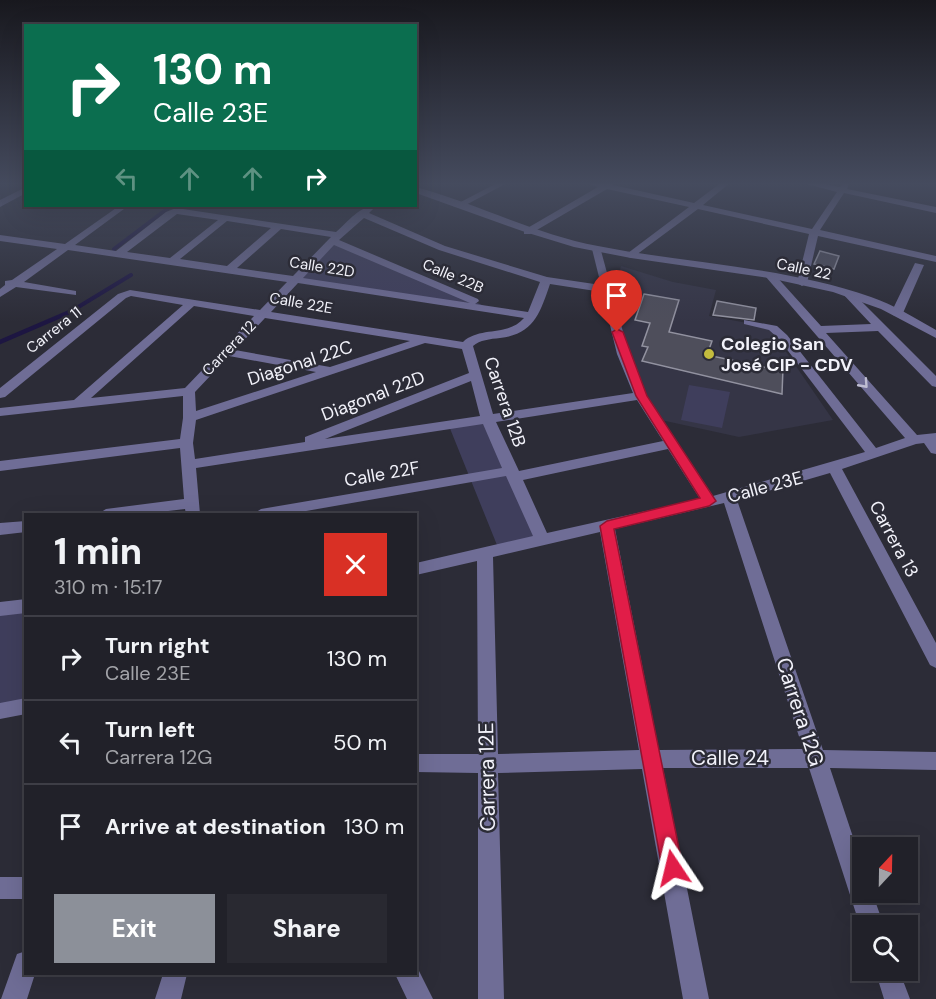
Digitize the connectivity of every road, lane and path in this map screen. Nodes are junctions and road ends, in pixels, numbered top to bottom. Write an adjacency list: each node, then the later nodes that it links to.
1 (91, 229): 17 (street)
2 (150, 229): 19 (street, Calle 22B)
3 (213, 229): 22 (street)
4 (276, 229): 24 (street)
5 (291, 229): 16 (street, Calle 22B)
6 (345, 229): 16 (street, Carrera 12)
7 (397, 229): 27 (street)
8 (518, 229): 13 (street, Calle 22)
9 (533, 229): 13 (street)
10 (666, 229): 20 (street)
11 (799, 229): 14 (street)
12 (816, 229): 14 (street)
13 (527, 232): 18 (street, Calle 22)
14 (814, 232): 21 (street); 29 (street)
15 (0, 237): 17 (street, Calle 22D)
16 (336, 238): 26 (street, Carrera 12); 37 (street, Calle 22B)
17 (66, 246): 19 (street, Calle 22D); 30 (street)
18 (597, 249): 20 (street, Calle 22); 31 (street)
19 (119, 253): 22 (street, Calle 22D)
20 (632, 255): 25 (street, Calle 22)
21 (936, 259)
22 (172, 261): 24 (street, Calle 22D)
23 (919, 265): 38 (street)
24 (229, 270): 26 (street, Calle 22D)
25 (771, 277): 29 (street, Calle 22); 43 (street)
26 (295, 280): 37 (street, Calle 22D); 39 (street, Carrera 12)
27 (546, 280): 31 (street); 40 (street)
28 (0, 281): 30 (street)
29 (802, 283): 34 (street, Calle 22)
30 (15, 284): 32 (street); 35 (street)
31 (605, 289): 53 (street)
32 (72, 293)
33 (130, 293): 36 (street, Calle 22E); 52 (street, Carrera 11)
34 (847, 293): 38 (street, Calle 22); 42 (street)
35 (0, 294)
36 (191, 303): 39 (street, Calle 22E); 54 (street)
37 (496, 310): 40 (street, Calle 22D)
38 (897, 312): 44 (street, Calle 22)
39 (262, 313): 45 (street, Calle 22E); 47 (street, Carrera 12)
40 (532, 316): 46 (street, Carrera 12B)
41 (748, 322): 62 (street)
42 (882, 327): 43 (street); 50 (street)
43 (816, 330): 58 (street, one-way to 58)
44 (936, 335)
45 (421, 340): 46 (street, Calle 22E); 48 (street, Diagonal 22C)
46 (467, 346): 49 (street, Carrera 12B)
47 (225, 352): 48 (street); 51 (street, Carrera 12)
48 (335, 371): 56 (street, Diagonal 22C)
49 (475, 375): 57 (street, Carrera 12B); 61 (street, Diagonal 22D)
50 (936, 383)
51 (189, 391): 54 (street); 56 (street)
52 (0, 394)
53 (642, 396): 57 (street); 60 (street)
54 (78, 403): 55 (street)
55 (0, 412)
56 (190, 418): 59 (street)
57 (488, 419): 61 (street); 66 (street, Carrera 12B)
58 (928, 441): 62 (street, Calle 23E)
59 (186, 443): 63 (street); 64 (street)
60 (671, 444): 66 (street); 68 (street)
61 (285, 450): 63 (street)
62 (873, 453): 65 (street, Calle 23E)
63 (189, 464): 69 (street)
64 (0, 466)
65 (834, 467): 67 (street, Calle 23E); 80 (street, Carrera 13)
66 (512, 474): 71 (street, Calle 22F); 75 (street, Carrera 12B)
67 (729, 498): 68 (street, Calle 23E); 83 (street, Carrera 12G)
68 (709, 501): 73 (street, Calle 23E)
69 (192, 509): 70 (street)
70 (123, 513)
71 (267, 513)
72 (24, 525): 74 (street)
73 (607, 526): 75 (street, Calle 23E); 84 (street)
74 (0, 529)
75 (543, 540): 76 (street, Calle 23E)
76 (485, 555): 77 (street, Calle 23E); 87 (street, Carrera 12E)
77 (417, 569)
78 (24, 606): 79 (street)
79 (0, 609)
80 (936, 660)
81 (24, 706): 82 (street)
82 (0, 711)
83 (815, 758): 84 (street, Calle 24); 85 (street, Calle 24); 90 (street, Carrera 12G)
84 (653, 759): 87 (street, Calle 24); 99 (street)
85 (936, 761)
86 (417, 763): 87 (street, Calle 24)
87 (487, 765): 98 (street, Carrera 12E)
88 (0, 888): 89 (street)
89 (24, 888)
90 (868, 915)
91 (24, 969): 95 (street)
92 (175, 975): 96 (street)
93 (408, 975): 97 (street)
94 (891, 981): 100 (street)
95 (14, 999)
96 (168, 999)
97 (420, 999)
98 (491, 999)
99 (696, 999)
100 (897, 999)

